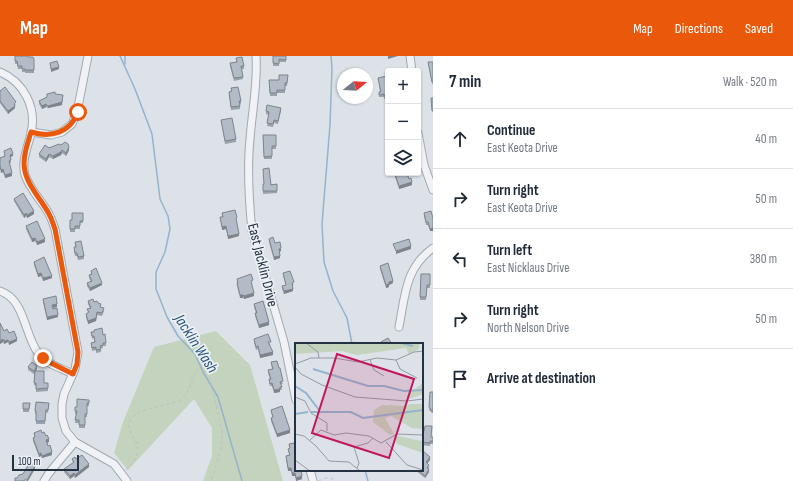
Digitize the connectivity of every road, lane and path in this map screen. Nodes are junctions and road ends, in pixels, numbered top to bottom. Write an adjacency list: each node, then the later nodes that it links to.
1 (88, 56): 6 (street)
2 (256, 56): 14 (street, East Jacklin Drive)
3 (410, 56): 4 (street)
4 (412, 68)
5 (0, 72): 6 (street)
6 (31, 132): 13 (street)
7 (419, 140): 8 (street)
8 (433, 190)
9 (433, 248): 11 (street)
10 (0, 291): 13 (street)
11 (399, 327)
12 (203, 365): 12 (path); 17 (path); 20 (path)
13 (73, 374): 15 (street)
14 (295, 395)
15 (75, 442): 17 (street); 18 (street)
16 (310, 471): 21 (street)
17 (123, 474): 19 (street)
18 (44, 481)
19 (127, 481)
20 (211, 481)
21 (313, 481)
22 (319, 481): 23 (path)
23 (336, 481)

